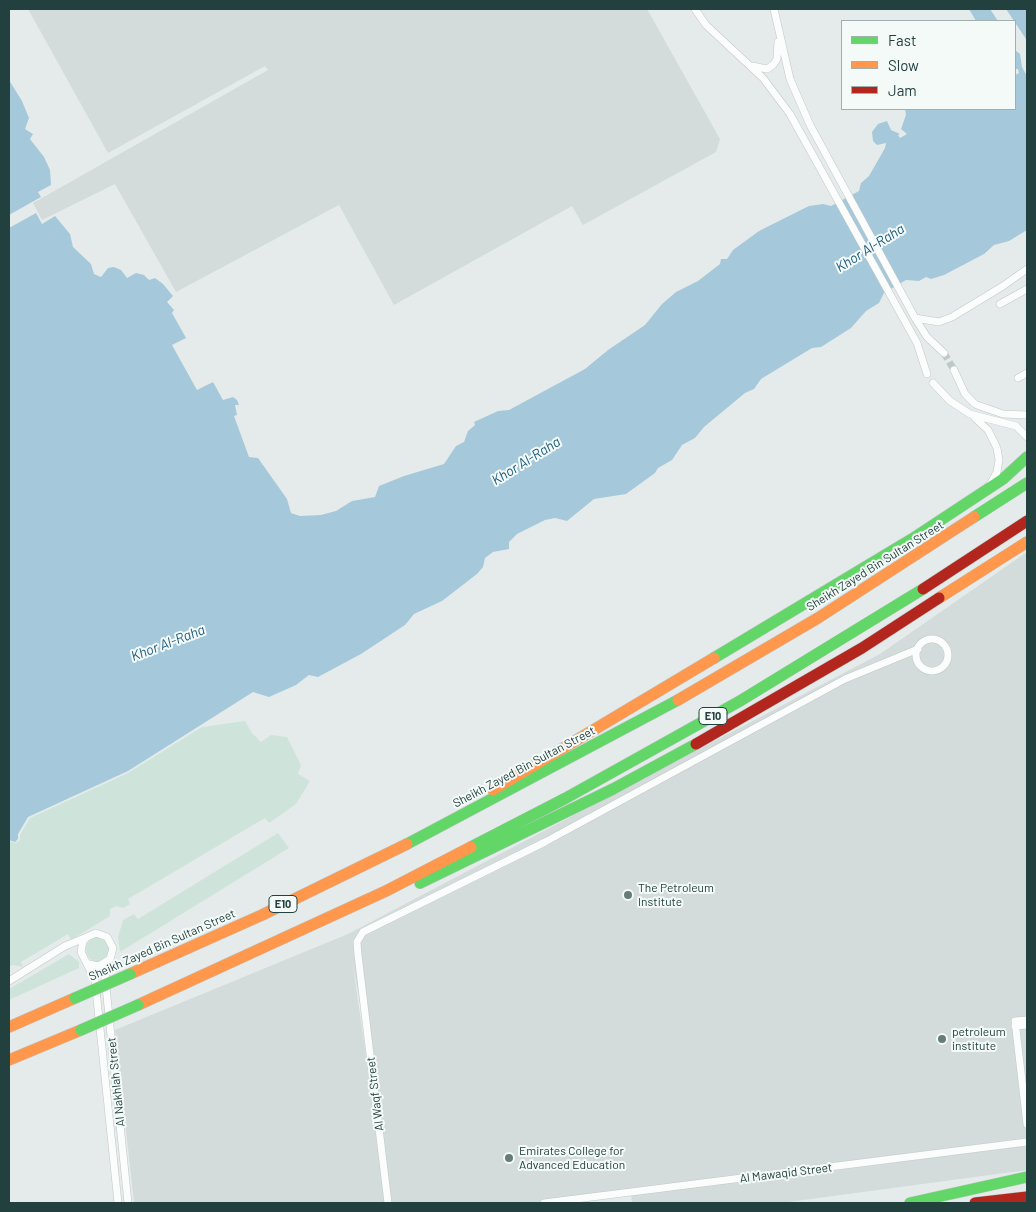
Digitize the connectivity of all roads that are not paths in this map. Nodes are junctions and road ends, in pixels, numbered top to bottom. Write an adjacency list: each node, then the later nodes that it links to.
1 (695, 9): 4 (street)
2 (774, 9): 3 (street)
3 (778, 33): 4 (street); 9 (street)
4 (749, 65): 13 (street)
5 (1027, 269): 9 (street)
6 (1025, 290): 7 (street); 8 (street)
7 (1027, 300)
8 (1000, 304)
9 (916, 318): 10 (street)
10 (944, 353)
11 (954, 370): 16 (street)
12 (1027, 373): 14 (street)
13 (927, 374)
14 (1018, 378)
15 (933, 383): 17 (street)
16 (1027, 415)
17 (973, 416): 18 (street); 21 (street)
18 (1027, 437)
19 (1027, 457): 21 (highway)
20 (1027, 483): 27 (highway, Sheikh Zayed Bin Sultan Street / E10)
21 (974, 499): 27 (highway)
22 (1027, 521): 28 (highway, E10)
23 (1027, 542): 28 (highway)
24 (918, 649): 25 (street); 26 (street); 26 (street)
25 (888, 660): 26 (street); 46 (street, Al Waqf Street)
26 (918, 660)
27 (392, 850): 38 (highway, Sheikh Zayed Bin Sultan Street / E10, bridge)
28 (386, 890): 39 (highway, E10, bridge)
29 (87, 937): 30 (street); 31 (street); 32 (street)
30 (65, 946): 31 (street); 34 (street)
31 (83, 958): 33 (street)
32 (108, 962): 33 (street); 45 (street, Al Nakhlah Street)
33 (89, 964): 44 (street, Al Nakhlah Street)
34 (9, 981)
35 (1027, 1020): 36 (street)
36 (1015, 1023): 37 (street); 40 (street)
37 (1027, 1025)
38 (9, 1027)
39 (9, 1060)
40 (1027, 1124)
41 (1027, 1142): 47 (street, Al Mawaqid Street)
42 (1027, 1177): 48 (highway)
43 (1027, 1196): 49 (highway)
44 (118, 1203)
45 (128, 1203)
46 (388, 1203)
47 (544, 1203)
48 (910, 1203)
49 (975, 1203)

